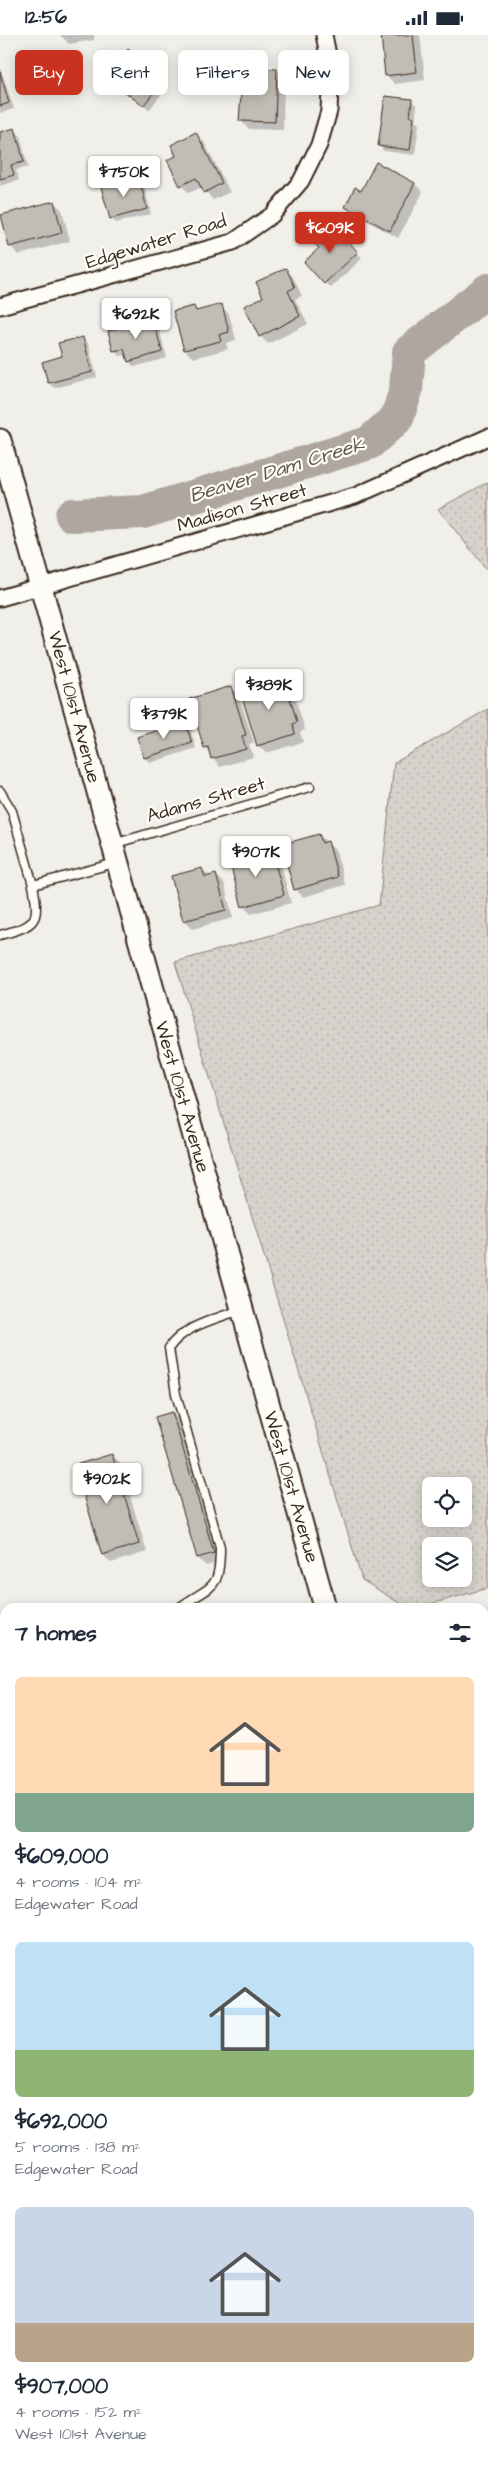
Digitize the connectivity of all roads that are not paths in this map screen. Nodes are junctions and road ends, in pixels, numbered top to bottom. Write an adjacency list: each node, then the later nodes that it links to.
1 (324, 35): 2 (street, Edgewater Road)
2 (0, 306)
3 (488, 437): 5 (street, Madison Street)
4 (0, 440): 5 (street, West 101st Avenue)
5 (41, 587): 6 (street, Madison Street); 9 (street, West 101st Avenue)
6 (0, 598)
7 (310, 787): 9 (lane, Adams Street)
8 (0, 791): 10 (lane)
9 (114, 854): 10 (lane, Adams Street); 12 (street, West 101st Avenue)
10 (33, 885): 11 (lane)
11 (0, 935)
12 (241, 1309): 13 (lane); 14 (street, West 101st Avenue)
13 (186, 1603)
14 (324, 1603)

